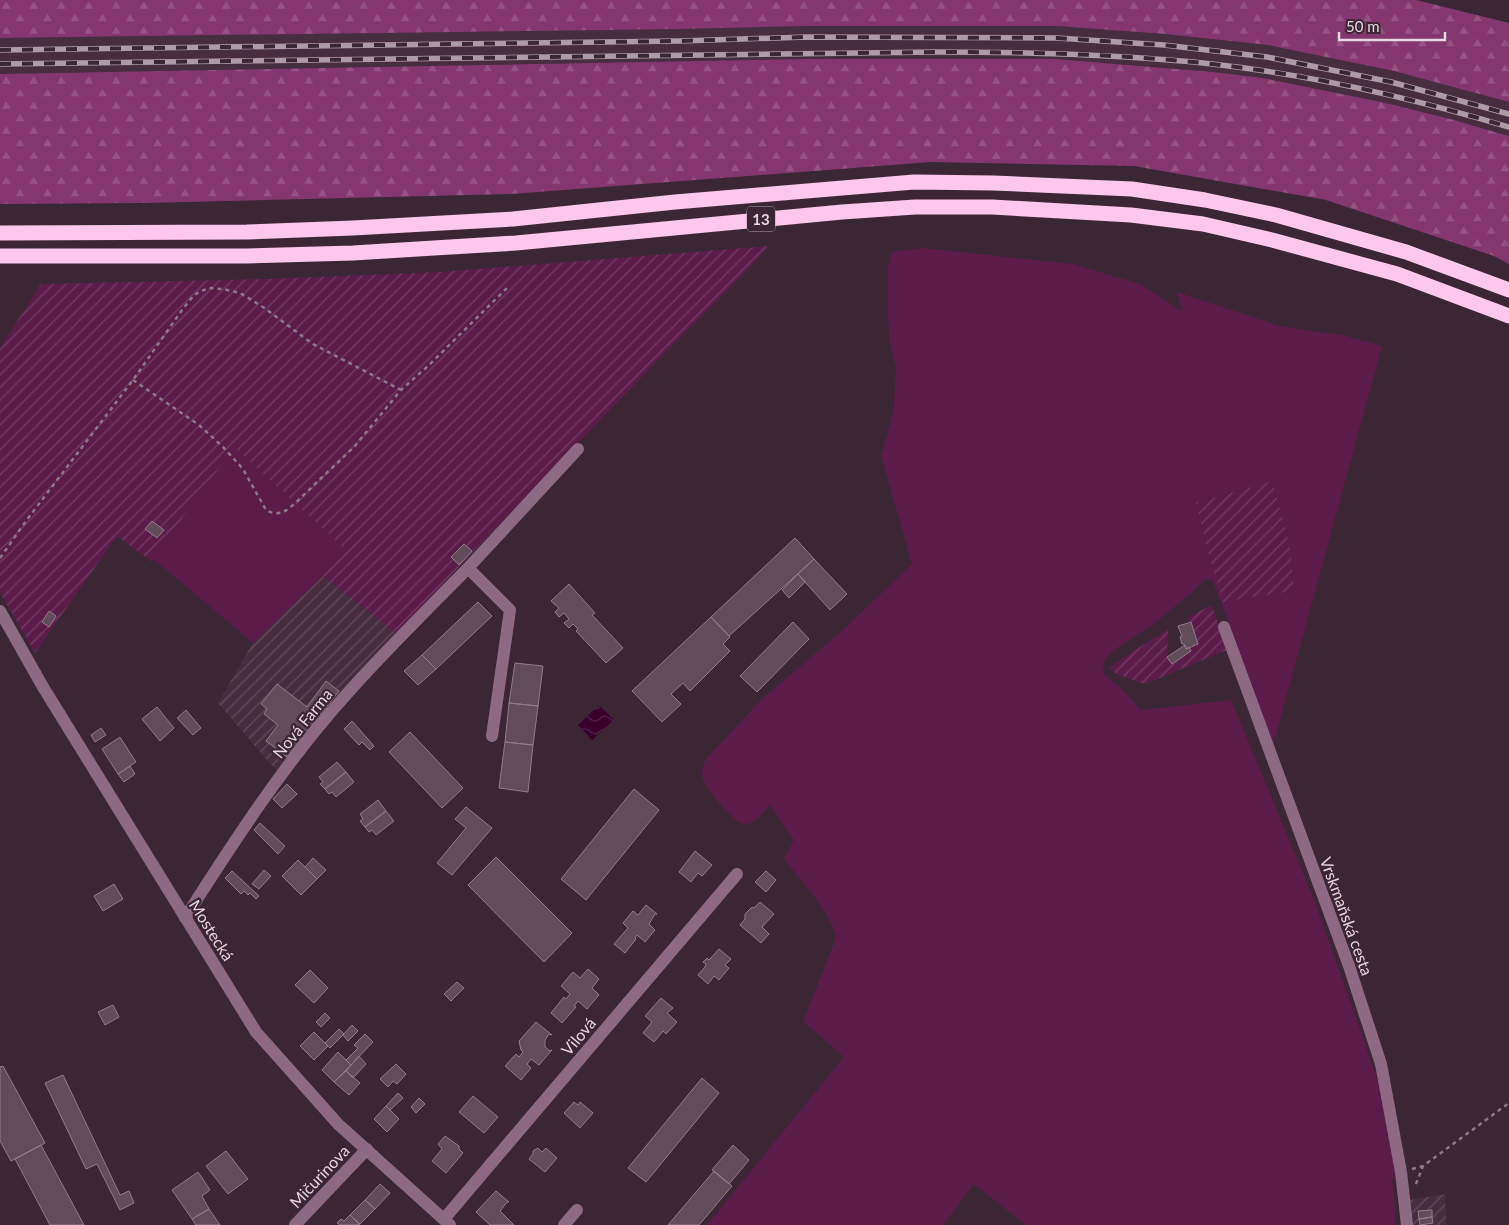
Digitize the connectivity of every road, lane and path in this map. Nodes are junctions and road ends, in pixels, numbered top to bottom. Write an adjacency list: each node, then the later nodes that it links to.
1 (0, 233): 4 (highway, 13)
2 (0, 256): 5 (highway, 13)
3 (508, 287): 7 (path)
4 (1509, 290)
5 (1509, 316)
6 (132, 380): 7 (path); 7 (path); 9 (path)
7 (401, 390)
8 (578, 449): 10 (street, Nová Farma)
9 (0, 558)
10 (468, 568): 13 (street); 15 (street, Nová Farma)
11 (0, 611): 15 (street, Mostecká)
12 (1224, 627): 18 (street, Vrskmaňská cesta)
13 (492, 736)
14 (737, 874): 20 (street, Vilová)
15 (185, 918): 17 (street, Mostecká)
16 (1509, 1103): 18 (path)
17 (367, 1149): 20 (street, Mostecká); 21 (street, Mičurinova)
18 (1406, 1208): 23 (street, Vrskmaňská cesta)
19 (577, 1210): 22 (street)
20 (447, 1222)
21 (296, 1225)
22 (564, 1225)
23 (1407, 1225)

